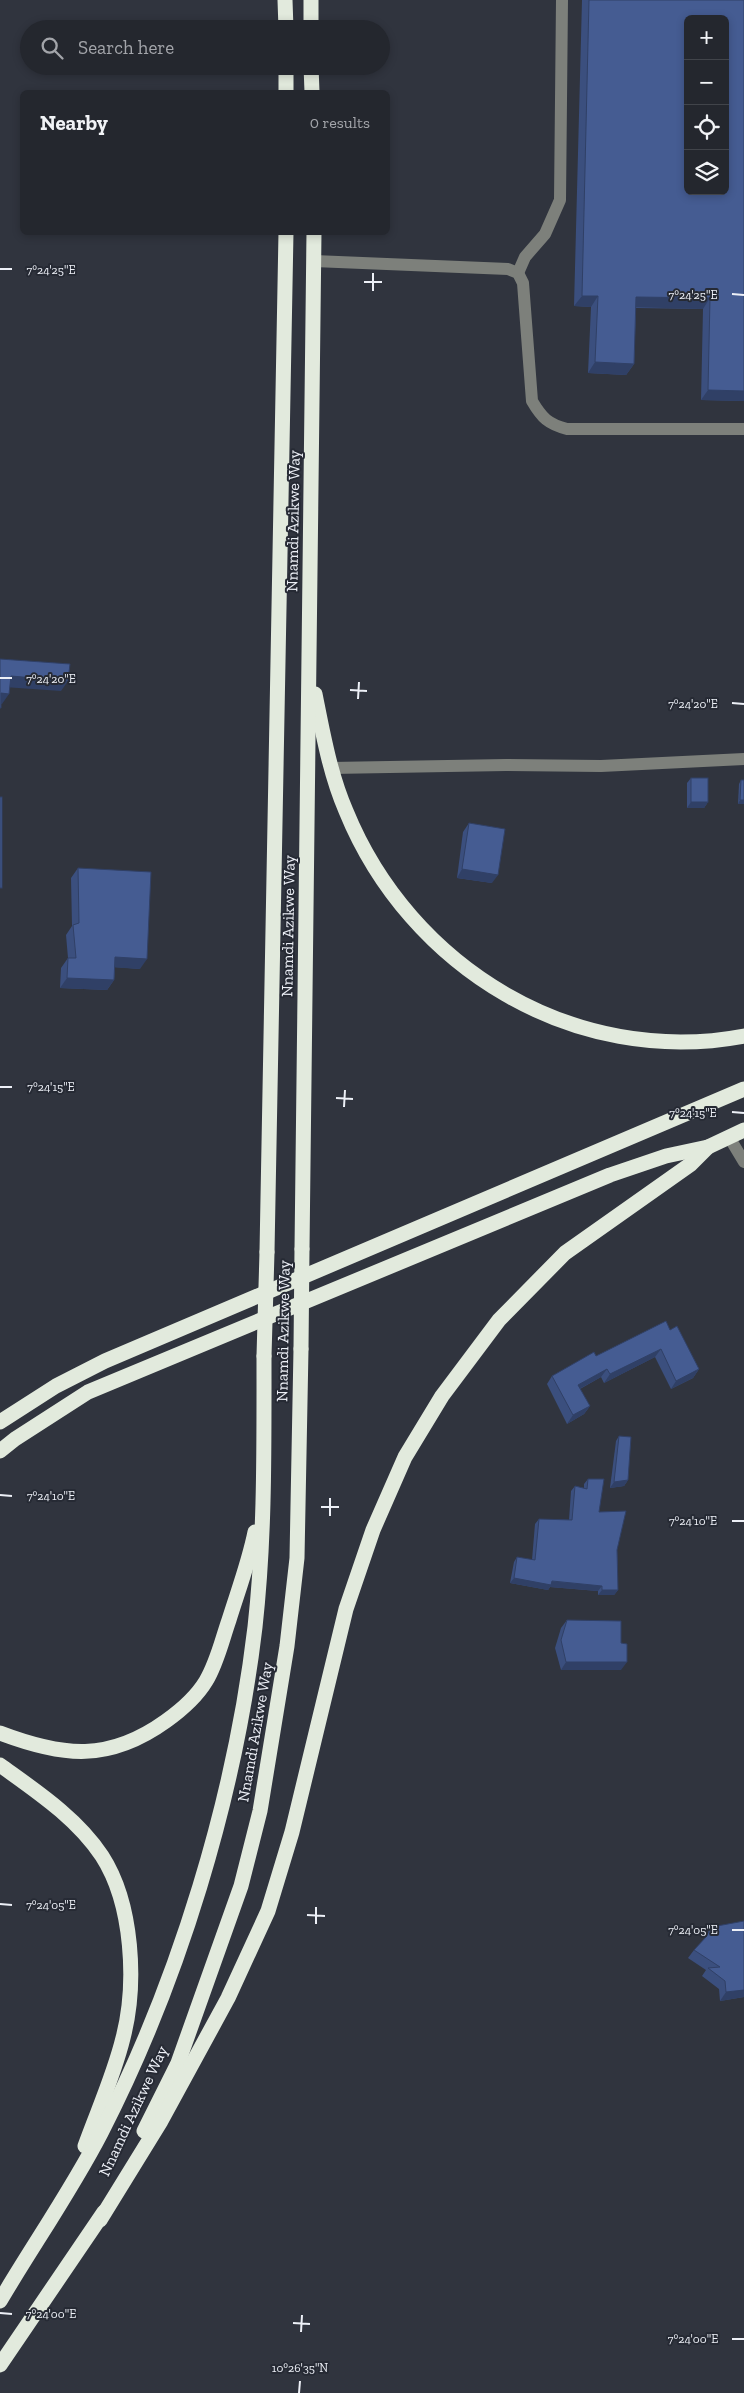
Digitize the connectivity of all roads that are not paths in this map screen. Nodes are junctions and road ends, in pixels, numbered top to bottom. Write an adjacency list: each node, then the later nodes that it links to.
1 (286, 0): 4 (highway)
2 (311, 0): 5 (highway)
3 (562, 0): 13 (lane)
4 (286, 20)
5 (311, 20)
6 (286, 75): 8 (highway)
7 (312, 75): 9 (highway)
8 (286, 90)
9 (312, 90)
10 (286, 235): 26 (highway, Nnamdi Azikwe Way, bridge)
11 (314, 235): 12 (highway, Nnamdi Azikwe Way)
12 (314, 261): 13 (lane); 15 (highway, Nnamdi Azikwe Way)
13 (518, 273): 14 (lane)
14 (744, 429)
15 (309, 668): 17 (highway); 29 (highway, Nnamdi Azikwe Way, bridge)
16 (744, 759): 17 (lane)
17 (331, 768): 18 (highway)
18 (744, 1036)
19 (744, 1090): 24 (highway)
20 (744, 1130): 21 (highway)
21 (728, 1137): 22 (highway); 23 (lane)
22 (708, 1146): 25 (highway); 29 (highway)
23 (744, 1162)
24 (0, 1422)
25 (0, 1451)
26 (264, 1484): 27 (highway); 30 (highway, Nnamdi Azikwe Way)
27 (0, 1733)
28 (0, 1765): 30 (highway)
29 (100, 2220): 32 (highway, Nnamdi Azikwe Way)
30 (28, 2253): 31 (highway, Nnamdi Azikwe Way)
31 (1, 2298)
32 (0, 2365)

